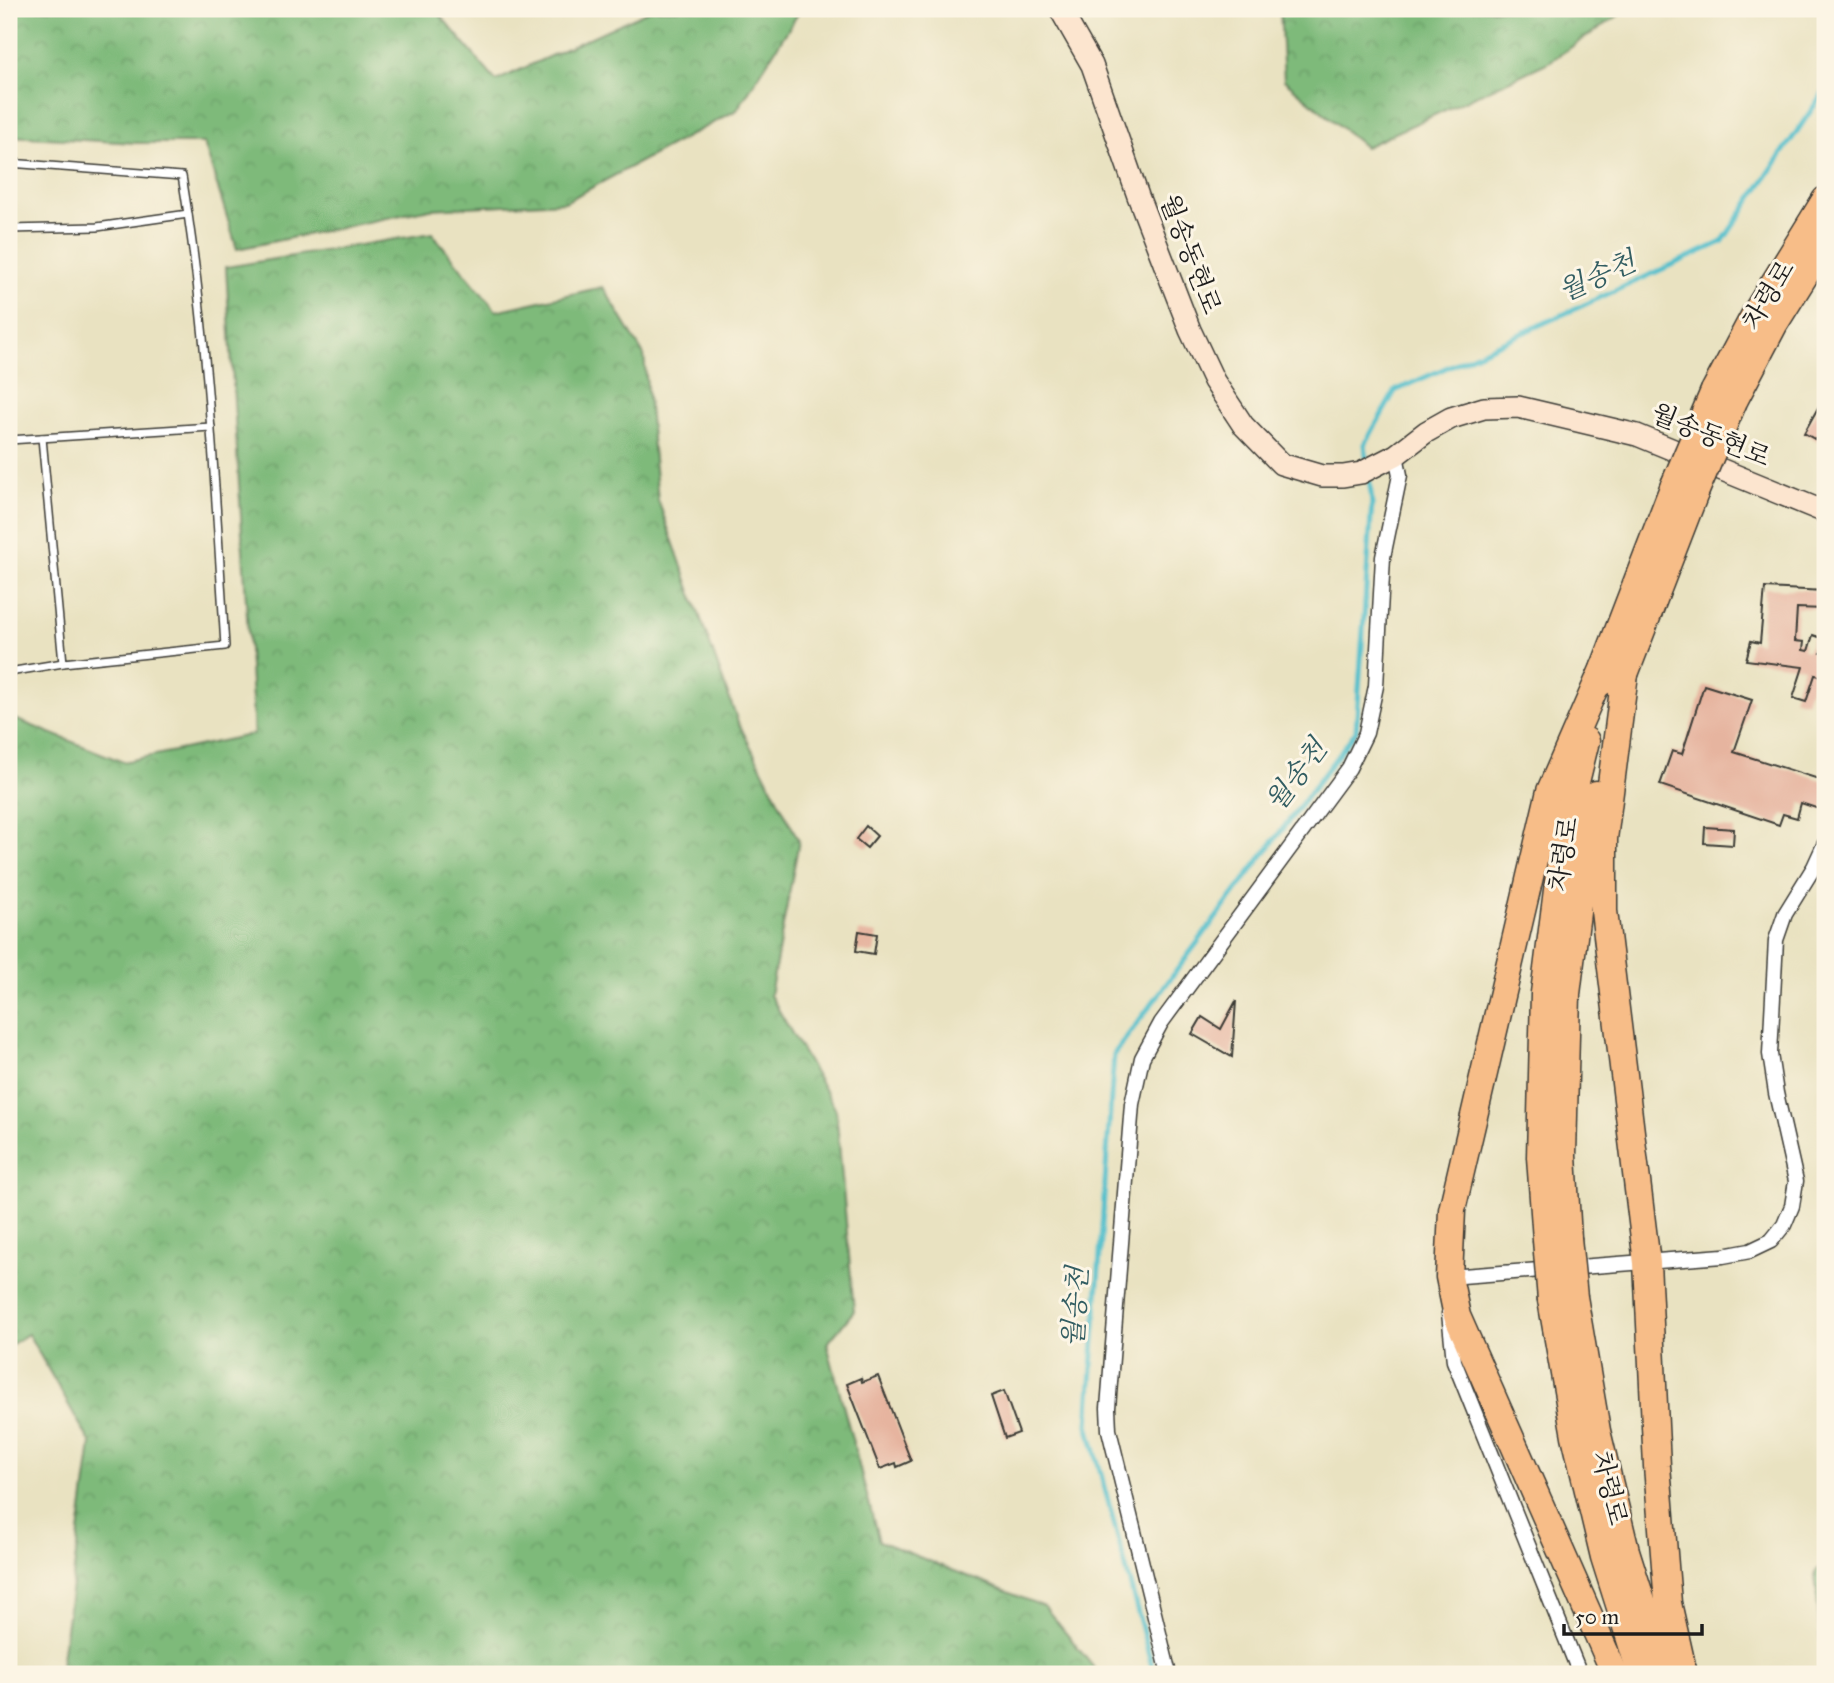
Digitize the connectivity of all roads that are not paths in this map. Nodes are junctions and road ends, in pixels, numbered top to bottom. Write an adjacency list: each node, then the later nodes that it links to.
1 (1060, 9): 11 (street, 월송동현로)
2 (9, 163): 4 (lane)
3 (1825, 200): 7 (highway, 차령로)
4 (188, 214): 5 (lane); 8 (lane)
5 (9, 229)
6 (1825, 243): 7 (highway, 차령로)
7 (1724, 396): 14 (highway, 차령로, bridge)
8 (211, 427): 9 (lane); 13 (lane)
9 (42, 438): 10 (lane); 13 (lane)
10 (9, 440)
11 (1388, 460): 12 (street, 월송동현로); 20 (street)
12 (1825, 512)
13 (63, 663): 15 (lane)
14 (1615, 670): 17 (highway); 18 (highway); 19 (highway, 차령로, bridge)
15 (9, 672)
16 (1825, 843): 17 (street)
17 (1647, 1263): 18 (street); 25 (highway)
18 (1449, 1277): 21 (street); 22 (highway)
19 (1562, 1298): 23 (highway, 차령로); 24 (highway, 차령로)
20 (1169, 1674)
21 (1580, 1674)
22 (1615, 1674)
23 (1641, 1674)
24 (1665, 1674)
25 (1684, 1674)

